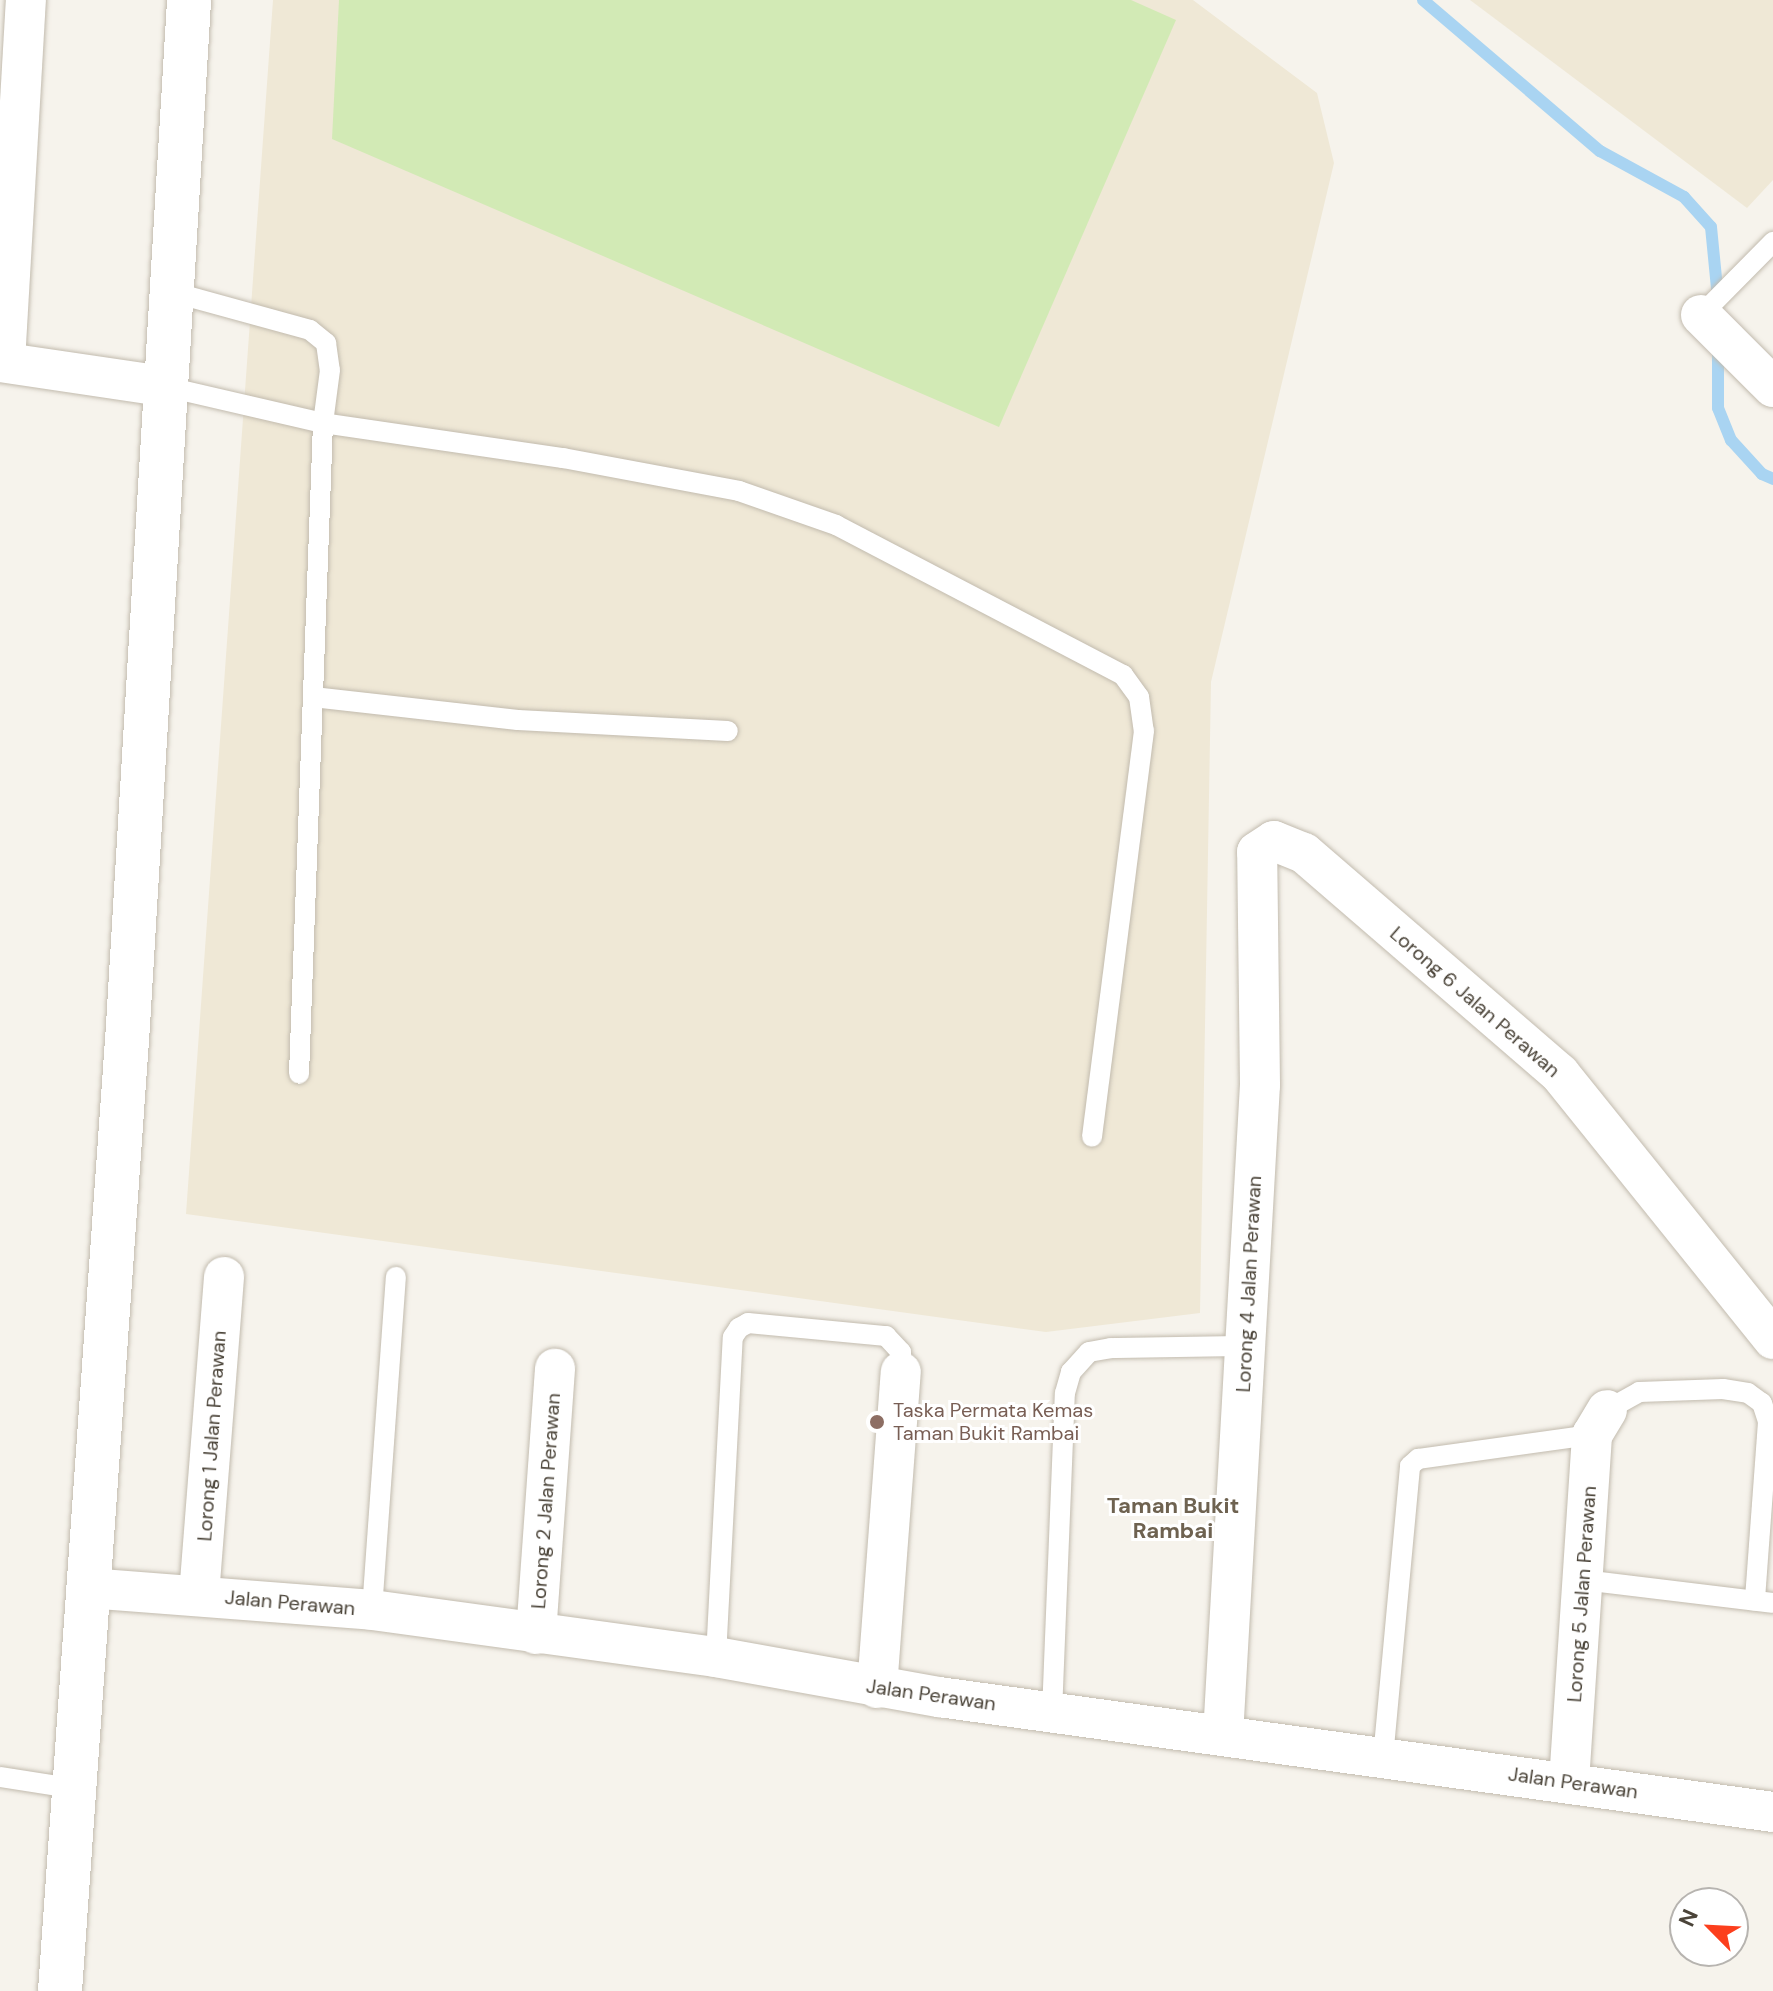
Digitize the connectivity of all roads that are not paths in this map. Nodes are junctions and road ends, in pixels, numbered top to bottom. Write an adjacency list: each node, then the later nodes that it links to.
1 (26, 0): 6 (street)
2 (189, 0): 4 (street)
3 (1773, 242): 5 (lane)
4 (172, 292): 7 (street); 9 (lane)
5 (1701, 315): 8 (street)
6 (2, 362): 7 (street)
7 (163, 386): 9 (lane); 23 (street)
8 (1773, 387)
9 (323, 423): 10 (lane); 14 (lane)
10 (313, 697): 11 (lane); 13 (lane)
11 (728, 731)
12 (1274, 841): 17 (street, Lorong 6 Jalan Perawan); 18 (street, Lorong 4 Jalan Perawan)
13 (299, 1074)
14 (1092, 1137)
15 (224, 1277): 24 (street, Lorong 1 Jalan Perawan)
16 (396, 1277): 26 (lane)
17 (1773, 1339)
18 (1245, 1346): 30 (lane); 31 (street, Lorong 4 Jalan Perawan)
19 (555, 1369): 27 (street, Lorong 2 Jalan Perawan)
20 (901, 1372): 28 (lane); 29 (street)
21 (1600, 1422): 22 (street, Lorong 5 Jalan Perawan); 25 (lane); 32 (lane)
22 (1583, 1580): 25 (lane); 34 (street, Lorong 5 Jalan Perawan)
23 (88, 1588): 24 (street, Jalan Perawan); 35 (street)
24 (199, 1595): 26 (street, Jalan Perawan)
25 (1764, 1602)
26 (372, 1610): 27 (street, Jalan Perawan)
27 (536, 1634): 28 (street, Jalan Perawan)
28 (716, 1657): 29 (street, Jalan Perawan)
29 (877, 1688): 30 (street, Jalan Perawan)
30 (1052, 1713): 31 (street, Jalan Perawan)
31 (1223, 1736): 32 (street, Jalan Perawan)
32 (1383, 1758): 34 (street, Jalan Perawan)
33 (0, 1777): 35 (lane)
34 (1569, 1782): 36 (street, Jalan Perawan)
35 (71, 1788): 37 (street)
36 (1773, 1812)
37 (60, 1991)

